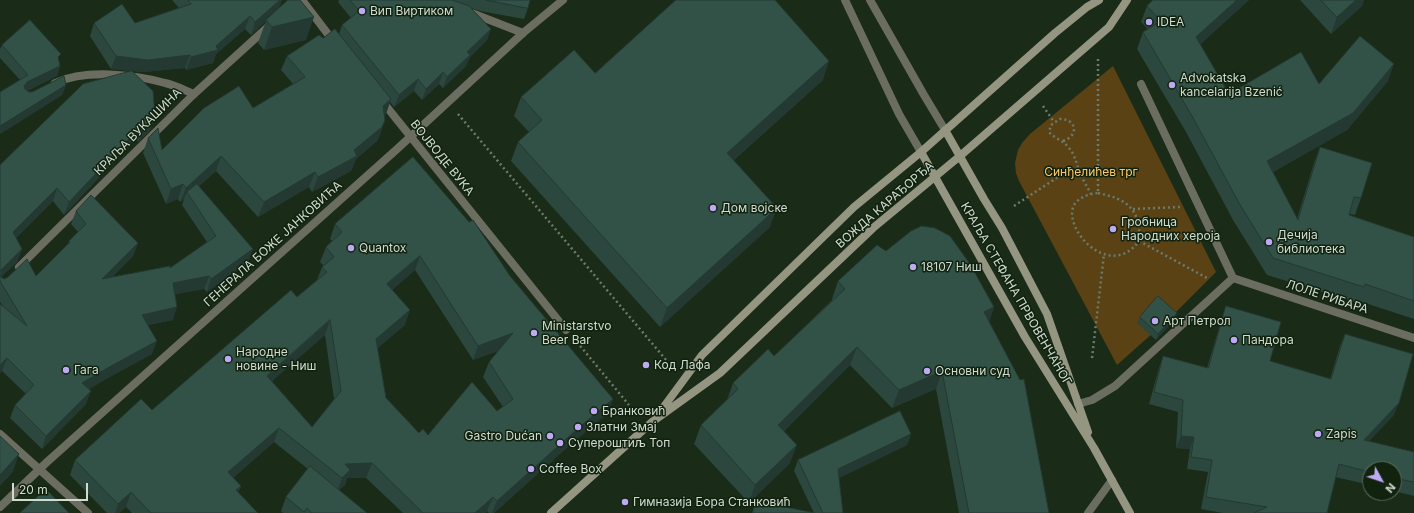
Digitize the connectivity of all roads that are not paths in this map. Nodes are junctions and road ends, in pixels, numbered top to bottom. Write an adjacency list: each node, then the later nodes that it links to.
1 (302, 0): 10 (street)
2 (563, 0): 9 (street, ГЕНЕРАЛА БОЖЕ ЈАНКОВИЋА)
3 (845, 0): 17 (street)
4 (870, 0): 15 (street)
5 (1099, 0): 15 (main road, ВОЖДА КАРАЂОРЂА)
6 (1127, 0): 18 (main road, ВОЖДА КАРАЂОРЂА)
7 (462, 10): 9 (street)
8 (274, 21): 13 (street, КРАЉА ВУКАШИНА)
9 (523, 33): 16 (street, ГЕНЕРАЛА БОЖЕ ЈАНКОВИЋА)
10 (341, 50)
11 (1141, 84): 21 (street)
12 (47, 87): 13 (street)
13 (194, 94): 20 (street, КРАЉА ВУКАШИНА)
14 (376, 94): 16 (street, ВОЈВОДЕ ВУКА)
15 (945, 130): 17 (main road, ВОЖДА КАРАЂОРЂА); 18 (main road, КРАЉА СТЕФАНА ПРВОВЕНЧАНОГ)
16 (410, 137): 22 (street, ВОЈВОДЕ ВУКА); 28 (street, ГЕНЕРАЛА БОЖЕ ЈАНКОВИЋА)
17 (921, 152): 19 (main road, КРАЉА СТЕФАНА ПРВОВЕНЧАНОГ); 25 (main road, ВОЖДА КАРАЂОРЂА)
18 (960, 156): 19 (main road, ВОЖДА КАРАЂОРЂА); 24 (main road, КРАЉА СТЕФАНА ПРВОВЕНЧАНОГ)
19 (934, 177): 25 (main road, ВОЖДА КАРАЂОРЂА); 27 (main road, КРАЉА СТЕФАНА ПРВОВЕНЧАНОГ)
20 (11, 275)
21 (1233, 278): 23 (street, ЛОЛЕ РИБАРА); 24 (street)
22 (566, 330)
23 (1414, 338)
24 (1078, 404): 27 (main road, КРАЉА СТЕФАНА ПРВОВЕНЧАНОГ)
25 (652, 422): 32 (main road, ВОЖДА КАРАЂОРЂА)
26 (0, 434): 28 (street)
27 (1094, 448): 29 (main road, КРАЉА СТЕФАНА ПРВОВЕНЧАНОГ)
28 (39, 470): 30 (street, ГЕНЕРАЛА БОЖЕ ЈАНКОВИЋА); 31 (street)
29 (1112, 480): 33 (street); 34 (main road, КРАЉА СТЕФАНА ПРВОВЕНЧАНОГ)
30 (0, 506)
31 (88, 513)
32 (551, 513)
33 (1088, 513)
34 (1130, 513)

